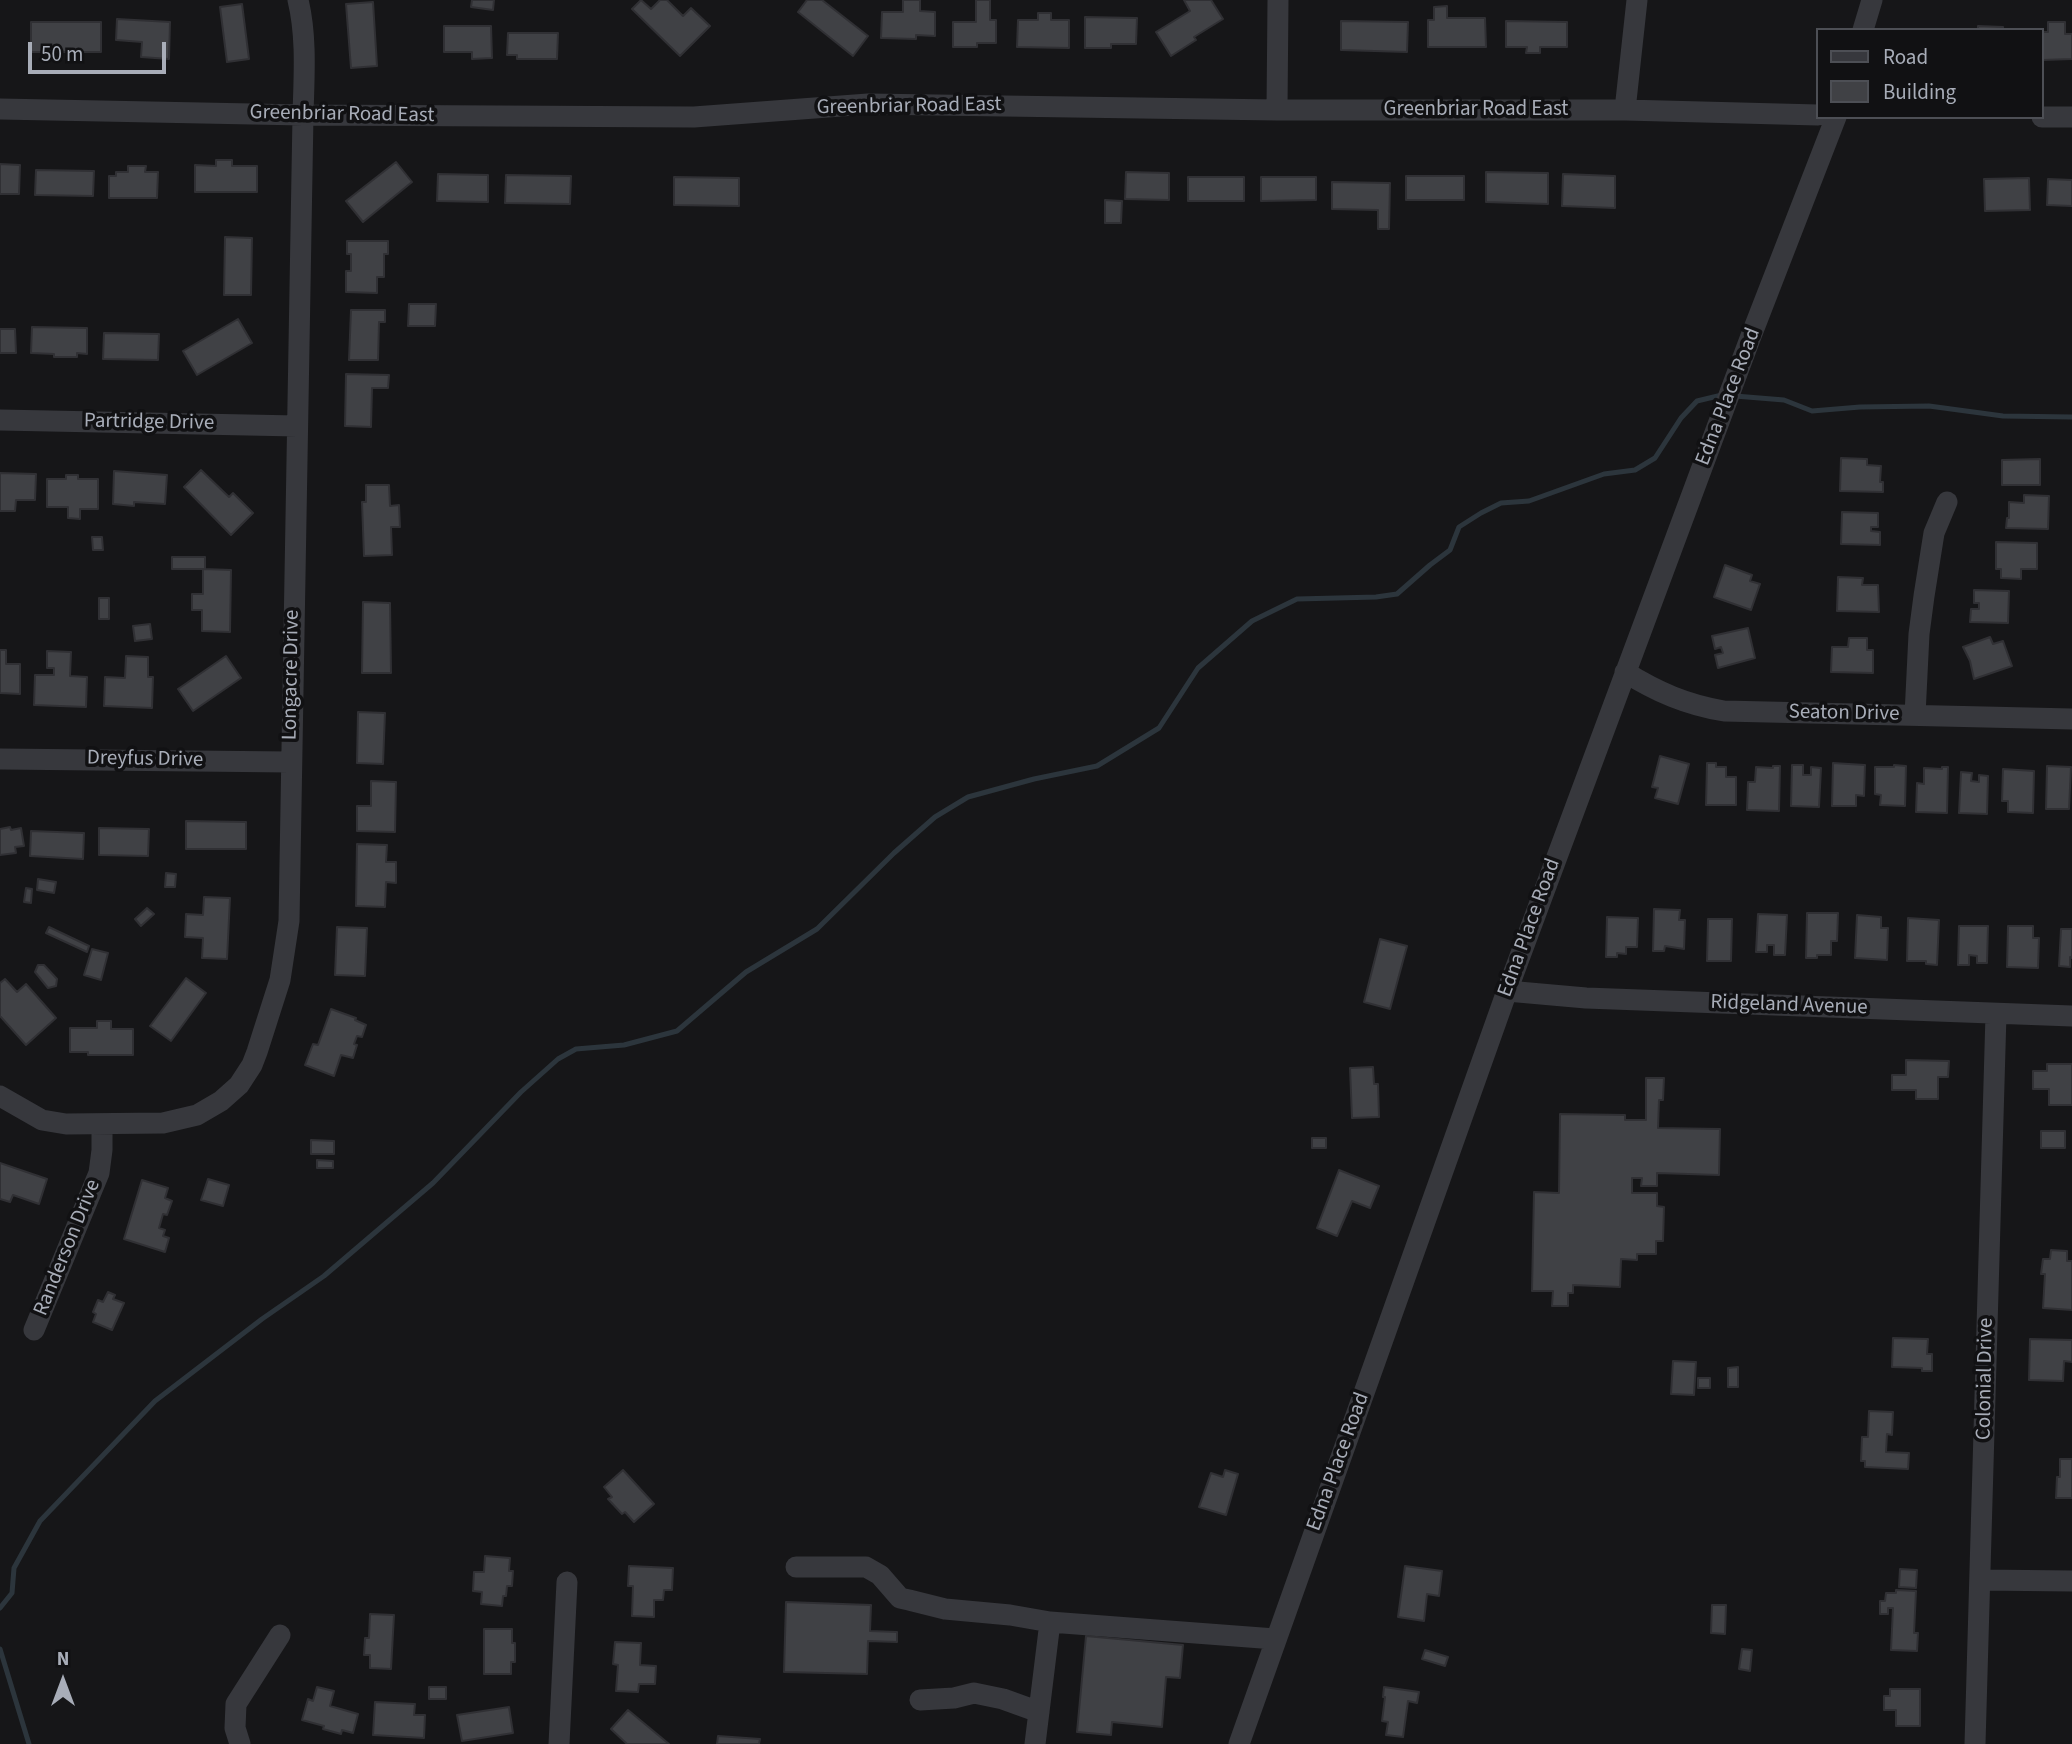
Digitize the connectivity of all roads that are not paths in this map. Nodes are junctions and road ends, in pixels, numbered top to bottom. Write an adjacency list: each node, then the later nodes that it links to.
1 (298, 0): 10 (street, Longacre Drive)
2 (1278, 0): 7 (street)
3 (1637, 0): 8 (street)
4 (1872, 0): 5 (street)
5 (1864, 28)
6 (0, 109): 10 (street, Greenbriar Road East)
7 (1277, 110): 8 (street, Greenbriar Road East); 10 (street, Greenbriar Road East)
8 (1625, 110): 9 (street, Greenbriar Road East)
9 (1816, 114)
10 (303, 115): 15 (street, Longacre Drive)
11 (2044, 117): 12 (street)
12 (2072, 117)
13 (1835, 119): 17 (street, Edna Place Road)
14 (0, 420): 15 (street, Partridge Drive)
15 (298, 426): 21 (street, Longacre Drive)
16 (1947, 502): 18 (street)
17 (1625, 672): 18 (street, Seaton Drive); 22 (street, Edna Place Road)
18 (1916, 715): 19 (street, Seaton Drive)
19 (2072, 719)
20 (0, 759): 21 (street, Dreyfus Drive)
21 (290, 762): 26 (street, Longacre Drive)
22 (1507, 990): 23 (street, Ridgeland Avenue); 34 (street, Edna Place Road)
23 (1996, 1014): 24 (street, Ridgeland Avenue); 29 (street, Colonial Drive)
24 (2072, 1017)
25 (0, 1096): 26 (street, Longacre Drive)
26 (102, 1124): 27 (street, Randerson Drive)
27 (34, 1330)
28 (796, 1567): 32 (street)
29 (1981, 1580): 30 (street); 41 (street, Colonial Drive)
30 (2072, 1581)
31 (567, 1582): 38 (street)
32 (1051, 1622): 34 (street); 36 (street)
33 (280, 1635): 37 (street)
34 (1275, 1639): 40 (street, Edna Place Road)
35 (920, 1700): 36 (street)
36 (1039, 1712): 39 (street)
37 (240, 1744)
38 (559, 1744)
39 (1035, 1744)
40 (1239, 1744)
41 (1975, 1744)

